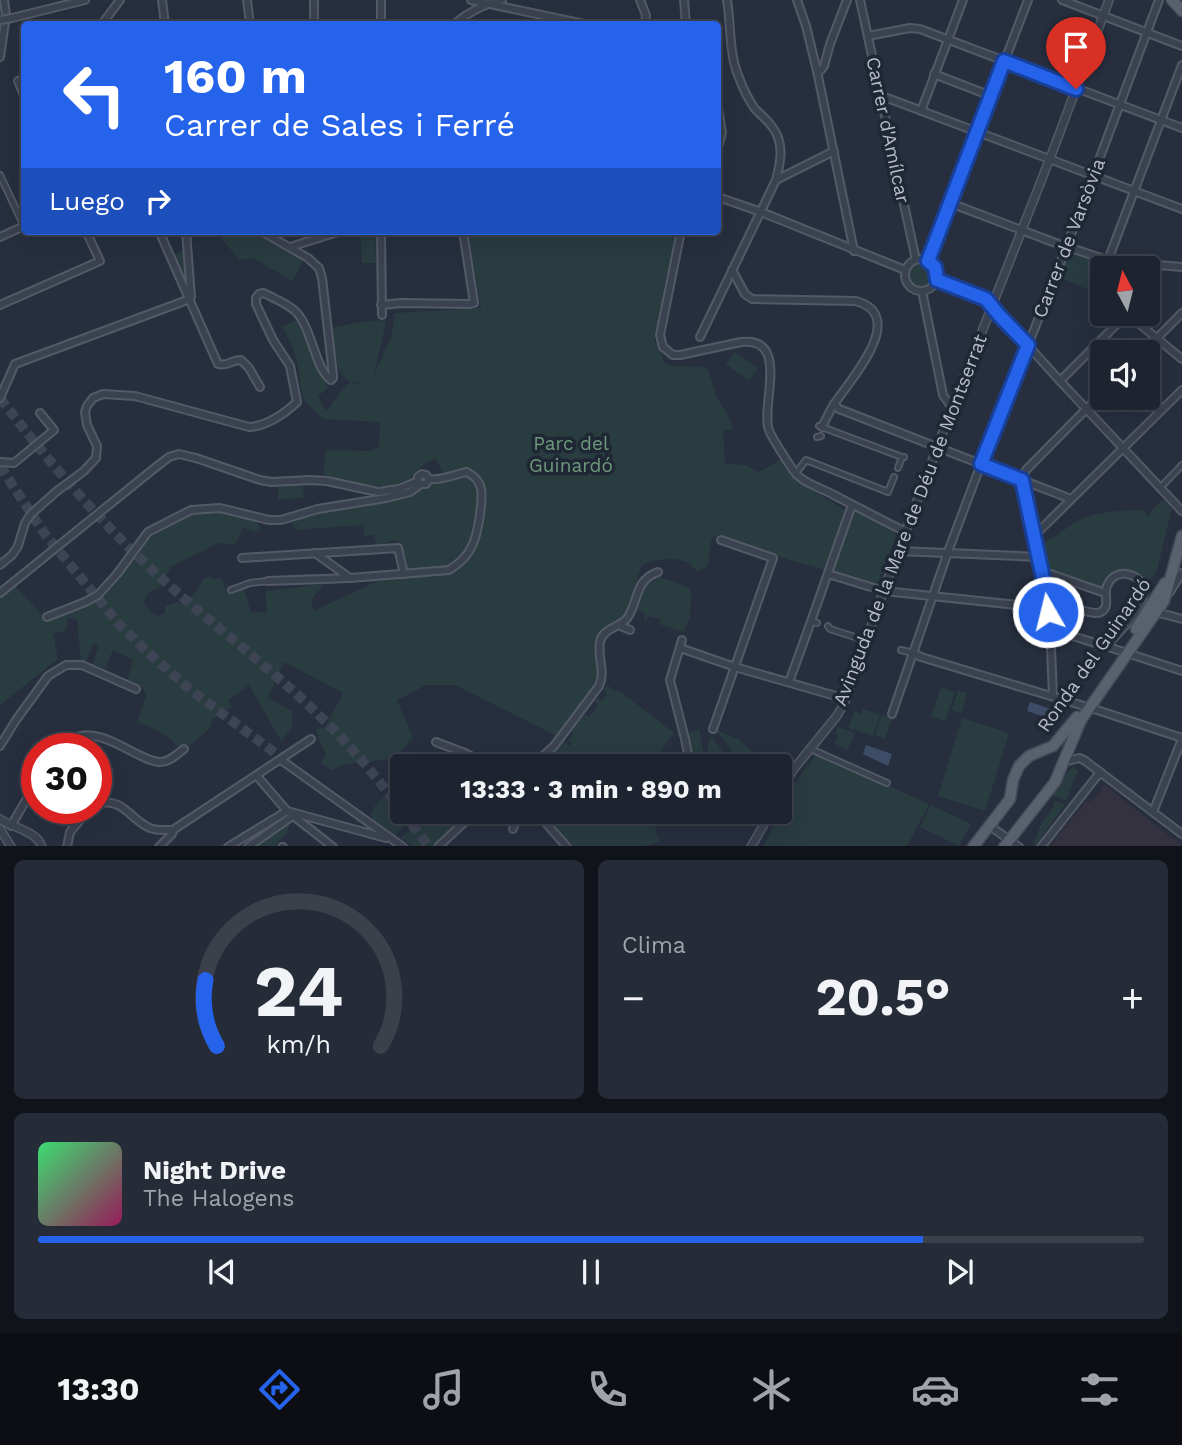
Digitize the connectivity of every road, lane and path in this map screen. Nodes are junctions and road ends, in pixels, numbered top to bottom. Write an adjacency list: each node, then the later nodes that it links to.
1 (4, 0): 39 (street)
2 (85, 0): 25 (street, bridge)
3 (120, 0): 26 (street)
4 (162, 0): 27 (street)
5 (247, 0): 28 (street)
6 (314, 0): 29 (street)
7 (381, 0): 30 (street)
8 (471, 0): 22 (street)
9 (502, 0): 22 (street)
10 (640, 0): 33 (street)
11 (684, 0): 34 (street)
12 (727, 0): 56 (street)
13 (797, 0): 42 (street)
14 (847, 0): 42 (street)
15 (860, 0): 36 (street, Carrer d'Amílcar)
16 (963, 0): 37 (street)
17 (1028, 0): 40 (street)
18 (1062, 0): 24 (street)
19 (1109, 0): 24 (street, Avinguda de la Mare de Déu de Montserrat)
20 (1159, 0): 35 (street, Carrer de Varsòvia)
21 (1172, 0): 23 (main road)
22 (488, 4): 31 (street); 32 (street)
23 (1182, 11)
24 (1103, 16): 35 (street); 44 (street, Avinguda de la Mare de Déu de Montserrat)
25 (1, 20)
26 (104, 21)
27 (165, 21)
28 (250, 21)
29 (314, 21)
30 (382, 21)
31 (458, 21)
32 (570, 21)
33 (645, 21)
34 (686, 21)
35 (1147, 33): 38 (street); 47 (street, Carrer de Varsòvia)
36 (868, 36): 37 (street); 45 (street, Carrer d'Amílcar)
37 (948, 39): 40 (street); 43 (street)
38 (1182, 46)
39 (0, 57)
40 (1004, 61): 44 (street); 46 (street)
41 (1182, 65): 49 (street)
42 (817, 71): 52 (street)
43 (934, 74): 46 (street); 48 (street)
44 (1076, 89): 47 (street); 53 (street, Avinguda de la Mare de Déu de Montserrat)
45 (881, 96): 48 (street); 79 (street, Carrer d'Amílcar)
46 (990, 96): 51 (street)
47 (1119, 104): 49 (street); 55 (street, Carrer de Varsòvia)
48 (921, 110): 51 (street)
49 (1161, 120): 50 (street); 57 (street)
50 (1182, 128)
51 (977, 132): 53 (street); 59 (street)
52 (834, 151): 56 (street); 76 (street)
53 (1049, 160): 55 (street); 64 (street, Avinguda de la Mare de Déu de Montserrat)
54 (0, 175): 62 (street)
55 (1093, 175): 57 (street); 74 (street, Carrer de Varsòvia)
56 (776, 180): 61 (street)
57 (1134, 191): 60 (street); 77 (street)
58 (721, 198): 61 (street)
59 (950, 203): 64 (street); 80 (street)
60 (1182, 209)
61 (761, 212): 76 (street); 83 (street)
62 (21, 218)
63 (21, 226): 73 (street)
64 (1021, 230): 74 (street); 90 (street, Avinguda de la Mare de Déu de Montserrat)
65 (88, 235): 88 (street)
66 (161, 235): 87 (street)
67 (186, 235): 87 (street)
68 (268, 235): 75 (street)
69 (328, 235): 75 (street)
70 (381, 235): 89 (street)
71 (464, 235): 89 (street)
72 (680, 235): 115 (street)
73 (0, 237)
74 (1066, 246): 78 (street); 97 (street, Carrer de Varsòvia)
75 (290, 247): 132 (street)
76 (854, 251): 84 (street)
77 (1109, 256)
78 (1090, 257)
79 (916, 260): 80 (street); 84 (street)
80 (928, 261): 85 (street)
81 (1160, 266): 82 (street)
82 (1182, 267)
83 (732, 270): 95 (street); 103 (street)
84 (905, 270): 86 (street)
85 (937, 280): 86 (street); 90 (street)
86 (922, 291): 105 (street)
87 (190, 299): 100 (street); 102 (street)
88 (0, 305)
89 (381, 305): 92 (street)
90 (992, 305): 97 (street); 105 (street, Avinguda de la Mare de Déu de Montserrat)
91 (1182, 313): 96 (street)
92 (382, 315)
93 (1114, 326): 99 (street)
94 (1142, 326): 96 (street)
95 (700, 337)
96 (1156, 338): 98 (street)
97 (1028, 345): 99 (street); 112 (street, Carrer de Varsòvia)
98 (1182, 359)
99 (1060, 382): 106 (street)
100 (260, 387)
101 (1182, 390): 109 (street)
102 (0, 398)
103 (834, 404): 108 (street); 110 (street)
104 (1090, 406): 106 (street)
105 (952, 408): 110 (street, Avinguda de la Mare de Déu de Montserrat)
106 (1087, 409): 109 (street); 117 (street)
107 (40, 413): 111 (street)
108 (820, 426): 114 (street)
109 (1122, 447): 119 (street); 120 (street)
110 (938, 448): 112 (street); 123 (street, Avinguda de la Mare de Déu de Montserrat)
111 (0, 461)
112 (981, 464): 117 (street); 129 (street, Carrer de Varsòvia)
113 (1182, 465): 119 (street)
114 (898, 468)
115 (796, 473): 116 (street); 121 (street)
116 (894, 477)
117 (1022, 480): 120 (street); 124 (street)
118 (419, 483): 136 (street); 144 (street); 151 (street)
119 (1160, 488): 122 (street)
120 (1071, 499): 124 (street)
121 (852, 505): 123 (street); 137 (street)
122 (1182, 511)
123 (906, 532): 127 (street, Avinguda de la Mare de Déu de Montserrat)
124 (1035, 535): 130 (street)
125 (1182, 536): 138 (main road, Ronda del Guinardó)
126 (721, 541): 162 (street)
127 (899, 551): 129 (street); 143 (street, Avinguda de la Mare de Déu de Montserrat)
128 (315, 553): 131 (street); 136 (street); 139 (street)
129 (947, 553): 130 (street); 146 (street, Carrer de Varsòvia)
130 (1039, 556): 133 (street)
131 (242, 558)
132 (0, 565)
133 (1042, 571): 145 (street); 147 (street)
134 (658, 572): 153 (street)
135 (1182, 573): 148 (street)
136 (404, 574): 139 (street)
137 (828, 574): 143 (street); 164 (street)
138 (1170, 577): 148 (main road, Ronda del Guinardó); 160 (main road, Ronda del Guinardó)
139 (349, 578): 140 (street)
140 (268, 581): 142 (street)
141 (1144, 588): 145 (street); 158 (street)
142 (231, 590)
143 (884, 591): 146 (street); 167 (street, Avinguda de la Mare de Déu de Montserrat)
144 (0, 593)
145 (1105, 593): 147 (street)
146 (932, 597): 149 (street); 161 (street, Carrer de Varsòvia)
147 (1048, 600): 149 (street)
148 (1164, 600): 150 (main road, Ronda del Guinardó)
149 (1048, 612): 155 (street)
150 (1156, 612): 152 (street); 160 (main road, Ronda del Guinardó)
151 (47, 617)
152 (1182, 619)
153 (618, 625): 156 (street); 179 (street)
154 (828, 626): 157 (street)
155 (1050, 629): 158 (street); 166 (street)
156 (630, 630)
157 (861, 639)
158 (1106, 647): 160 (street)
159 (901, 650): 161 (street)
160 (1124, 652): 163 (street); 168 (main road, Ronda del Guinardó)
161 (913, 653): 166 (street); 169 (street, Carrer de Varsòvia)
162 (735, 667): 164 (street); 170 (street); 180 (street)
163 (1182, 671)
164 (789, 682): 167 (street)
165 (136, 689): 175 (street)
166 (1053, 696): 168 (street)
167 (846, 699): 183 (street, Avinguda de la Mare de Déu de Montserrat)
168 (1086, 707): 171 (street); 182 (main road, Ronda del Guinardó); 197 (main road, Ronda del Guinardó)
169 (892, 714)
170 (713, 729)
171 (1182, 738): 189 (street)
172 (311, 740): 181 (street)
173 (112, 742): 176 (street)
174 (436, 742): 178 (street)
175 (0, 746)
176 (184, 749)
177 (815, 751): 186 (street)
178 (467, 754)
179 (545, 754)
180 (688, 754)
181 (281, 760): 185 (street); 202 (street)
182 (1064, 762): 184 (street); 204 (main road, Ronda del Guinardó)
183 (792, 772)
184 (1101, 773): 189 (street); 218 (street)
185 (257, 776): 190 (street); 201 (street)
186 (887, 783)
187 (112, 803): 201 (street)
188 (21, 809): 198 (street)
189 (1153, 812): 203 (street)
190 (290, 813): 202 (street); 209 (street); 210 (street); 211 (street)
191 (0, 819): 198 (street)
192 (77, 824): 207 (street)
193 (462, 824): 213 (street)
194 (514, 824): 200 (street)
195 (547, 824): 214 (street)
196 (764, 824): 215 (street)
197 (990, 825): 204 (street); 216 (main road, Ronda del Guinardó)
198 (11, 826): 206 (street)
199 (0, 829): 205 (street)
200 (513, 829)
201 (173, 830): 208 (street)
202 (374, 830): 212 (street)
203 (1182, 834)
204 (1006, 843): 217 (street)
205 (11, 846)
206 (42, 846)
207 (66, 846)
208 (159, 846)
209 (228, 846)
210 (248, 846)
211 (333, 846)
212 (403, 846)
213 (438, 846)
214 (568, 846)
215 (751, 846)
216 (973, 846)
217 (1019, 846)
218 (1041, 846)

